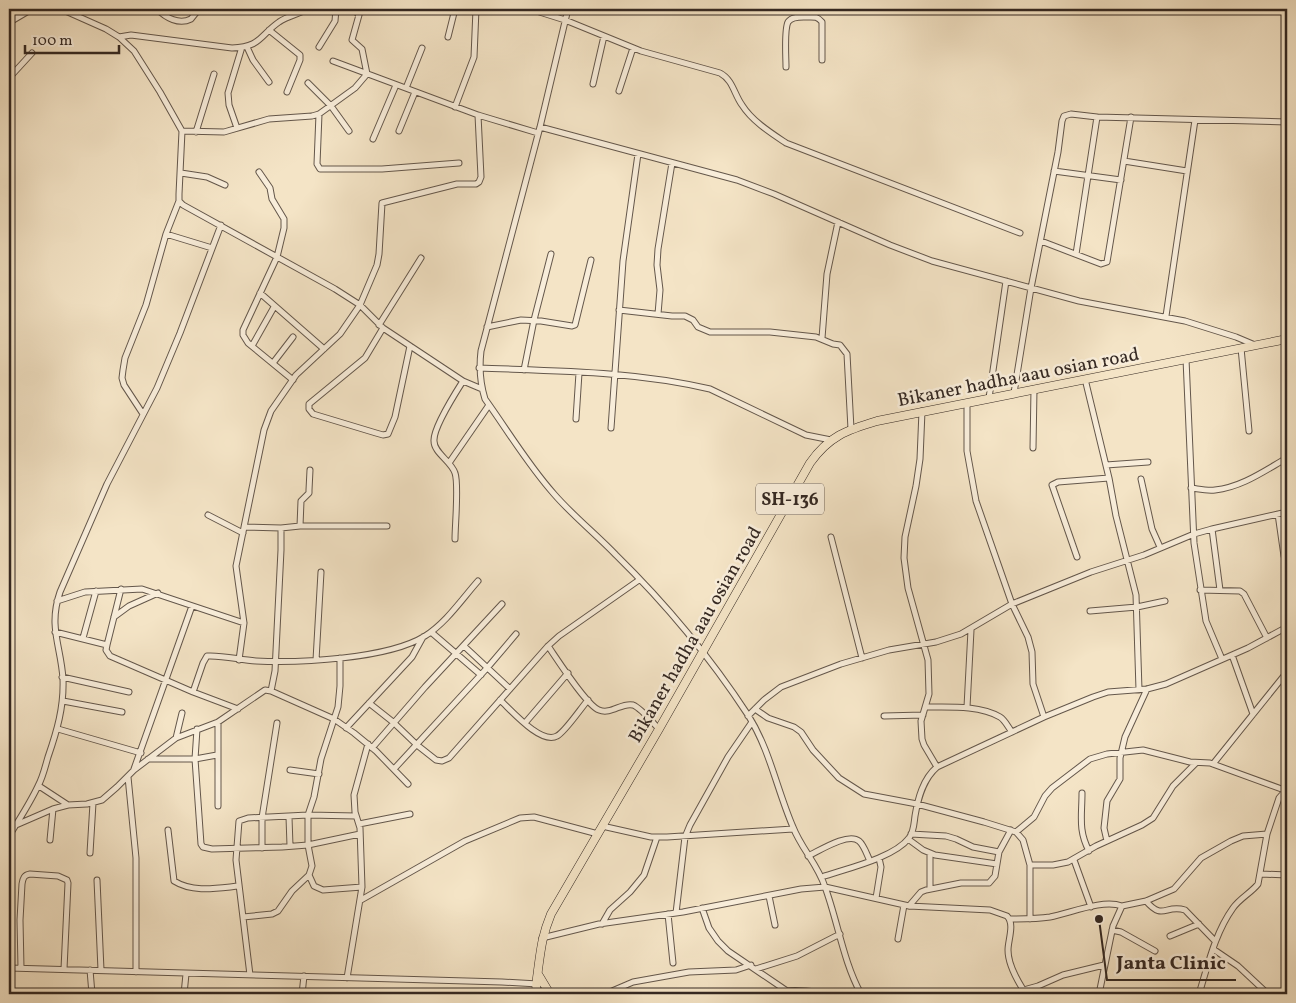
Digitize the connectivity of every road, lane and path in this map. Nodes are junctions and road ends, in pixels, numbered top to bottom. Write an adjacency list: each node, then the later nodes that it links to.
1 (32, 9): 15 (street)
2 (61, 9): 19 (street)
3 (157, 9): 4 (street)
4 (199, 9)
5 (308, 9): 16 (street)
6 (335, 9): 12 (street); 21 (street)
7 (455, 9): 18 (street)
8 (476, 9): 40 (street)
9 (530, 9): 14 (street)
10 (568, 9): 14 (street)
11 (799, 9): 13 (street)
12 (359, 11): 29 (street)
13 (800, 17): 25 (street); 27 (street)
14 (566, 20): 17 (street); 48 (street)
15 (9, 22)
16 (269, 30): 20 (street); 36 (street)
17 (604, 36): 23 (street); 33 (street)
18 (448, 37)
19 (119, 38): 20 (street); 49 (street)
20 (245, 47): 31 (street); 47 (street)
21 (319, 47)
22 (422, 48): 35 (street)
23 (634, 48): 38 (street); 68 (street)
24 (32, 53): 30 (street)
25 (822, 60)
26 (334, 61): 29 (street)
27 (786, 67)
28 (214, 74): 52 (street)
29 (367, 74): 34 (street); 39 (street)
30 (9, 78)
31 (269, 82)
32 (308, 83): 39 (street)
33 (593, 84)
34 (396, 85): 35 (street); 53 (street)
35 (406, 88): 37 (street)
36 (287, 92)
37 (415, 92): 40 (street); 51 (street)
38 (619, 92)
39 (331, 106): 41 (street); 50 (street)
40 (455, 107): 42 (street)
41 (319, 114): 47 (street); 56 (street)
42 (478, 115): 48 (street); 80 (street)
43 (1097, 117): 44 (street); 60 (street); 62 (street)
44 (1131, 118): 45 (street); 55 (street)
45 (1195, 120): 46 (street); 58 (street)
46 (1287, 122)
47 (237, 128): 52 (street)
48 (539, 130): 54 (street); 87 (street)
49 (182, 131): 52 (street); 61 (street)
50 (349, 131)
51 (399, 131)
52 (196, 132)
53 (373, 139)
54 (638, 154): 57 (street); 82 (street)
55 (1124, 161): 58 (street); 63 (street)
56 (459, 163)
57 (672, 163): 66 (street); 83 (street)
58 (1187, 171): 84 (street)
59 (259, 172): 74 (street)
60 (1054, 172): 62 (street); 70 (street)
61 (181, 173): 64 (street); 65 (street)
62 (1088, 176): 63 (street); 73 (street)
63 (1121, 180): 73 (street)
64 (225, 185)
65 (179, 201): 67 (street); 69 (street)
66 (838, 222): 77 (street); 89 (street)
67 (220, 225): 71 (street); 74 (street)
68 (1020, 233)
69 (166, 234): 71 (street); 112 (street)
70 (1041, 241): 73 (street); 78 (street)
71 (212, 248): 112 (street)
72 (552, 254): 85 (street)
73 (1076, 254)
74 (277, 257): 79 (street); 80 (street)
75 (421, 258): 86 (street)
76 (591, 260): 85 (street)
77 (1006, 281): 78 (street); 108 (street)
78 (1031, 288): 84 (street); 107 (street)
79 (260, 293): 81 (street); 92 (street)
80 (360, 305): 86 (street); 95 (street)
81 (274, 307): 92 (street); 95 (street)
82 (619, 310): 83 (street); 101 (street)
83 (658, 314): 89 (street)
84 (1166, 316): 91 (street)
85 (534, 320): 87 (street); 99 (street)
86 (381, 326): 93 (street); 93 (street)
87 (487, 327): 98 (street)
88 (293, 337): 97 (street)
89 (822, 338): 115 (street)
90 (1287, 339): 91 (main road, Bikaner hadha aau osian road / SH-136)
91 (1256, 345): 94 (main road, Bikaner hadha aau osian road / SH-136)
92 (252, 346): 97 (street)
93 (410, 346): 104 (street)
94 (1241, 348): 96 (main road, Bikaner hadha aau osian road / SH-136); 116 (street)
95 (324, 349): 103 (street)
96 (1186, 359): 102 (main road, Bikaner hadha aau osian road / SH-136); 126 (street)
97 (273, 363): 103 (street)
98 (479, 368): 99 (street); 105 (street)
99 (524, 370): 100 (street)
100 (579, 373): 101 (street); 113 (street)
101 (614, 375): 114 (street); 117 (street)
102 (1085, 379): 106 (main road, Bikaner hadha aau osian road / SH-136); 122 (street)
103 (293, 380): 134 (street)
104 (462, 381): 105 (street); 121 (street)
105 (482, 389): 110 (street)
106 (1034, 389): 107 (main road, Bikaner hadha aau osian road / SH-136); 118 (street)
107 (1014, 394): 108 (main road, Bikaner hadha aau osian road / SH-136)
108 (989, 398): 109 (main road, Bikaner hadha aau osian road / SH-136)
109 (967, 402): 111 (main road, Bikaner hadha aau osian road / SH-136); 153 (street)
110 (489, 405): 121 (street); 143 (street)
111 (922, 411): 115 (main road, Bikaner hadha aau osian road / SH-136); 167 (street)
112 (143, 414): 150 (street)
113 (576, 419)
114 (611, 428)
115 (851, 429): 117 (main road, Bikaner hadha aau osian road / SH-136)
116 (1249, 431)
117 (831, 440): 171 (main road, Bikaner hadha aau osian road / SH-136)
118 (1033, 448)
119 (1287, 458): 126 (street)
120 (1148, 462): 122 (street)
121 (448, 463): 137 (street)
122 (1106, 466): 124 (street)
123 (310, 470): 130 (street)
124 (1109, 478): 140 (street); 141 (street)
125 (1141, 479): 138 (street)
126 (1191, 488): 135 (street)
127 (1287, 512): 128 (street)
128 (1278, 514): 133 (street); 139 (street)
129 (208, 515): 134 (street)
130 (300, 526): 131 (street); 132 (street)
131 (387, 526)
132 (281, 528): 134 (street); 179 (street)
133 (1212, 528): 135 (street); 147 (street)
134 (244, 530): 158 (street)
135 (1194, 534): 138 (street); 146 (street)
136 (831, 537): 175 (street)
137 (455, 539)
138 (1160, 547): 141 (street)
139 (1284, 556)
140 (1077, 557)
141 (1127, 560): 153 (street); 155 (street)
142 (321, 572): 178 (street)
143 (639, 580): 170 (street); 171 (street)
144 (478, 581): 162 (street)
145 (122, 589): 148 (street); 149 (street); 157 (street)
146 (1200, 590): 147 (street); 176 (street)
147 (1220, 590): 166 (street)
148 (96, 591): 150 (street); 164 (street)
149 (158, 593): 154 (street); 157 (street)
150 (57, 601): 161 (street)
151 (1165, 601): 155 (street)
152 (502, 604): 169 (street)
153 (1012, 604): 160 (street); 206 (street)
154 (192, 606): 158 (street); 185 (street)
155 (1138, 606): 156 (street); 187 (street)
156 (1090, 611)
157 (114, 618): 168 (street)
158 (244, 623): 177 (street)
159 (1287, 627): 166 (street)
160 (971, 630): 167 (street); 197 (street)
161 (55, 632): 164 (street); 184 (street)
162 (431, 632): 165 (street); 172 (street)
163 (516, 634): 180 (street)
164 (83, 638): 168 (street)
165 (423, 638): 174 (street); 195 (street)
166 (1266, 638): 173 (street)
167 (923, 644): 175 (street); 196 (street)
168 (107, 645): 185 (street)
169 (464, 646): 172 (street); 180 (street)
170 (548, 646): 182 (street); 186 (street)
171 (704, 651): 204 (street); 216 (main road, Bikaner hadha aau osian road / SH-136)
172 (456, 654): 183 (street); 209 (street)
173 (1232, 655): 176 (street); 202 (street)
174 (340, 658): 178 (street); 207 (street)
175 (862, 658): 199 (street)
176 (1222, 659): 188 (street)
177 (239, 660): 179 (street); 191 (street)
178 (316, 660): 179 (street)
179 (275, 662): 189 (street)
180 (488, 667): 183 (street); 186 (street)
181 (1287, 672): 202 (street)
182 (568, 673): 193 (street); 212 (street)
183 (481, 675): 219 (street)
184 (62, 677): 190 (street); 194 (street)
185 (166, 680): 191 (street); 222 (street)
186 (510, 689): 192 (street)
187 (1139, 690): 188 (street); 206 (street)
188 (1147, 690): 221 (street)
189 (271, 691): 198 (street); 207 (street)
190 (129, 692)
191 (193, 692): 198 (street)
192 (500, 700): 212 (street); 219 (street)
193 (588, 700): 212 (street); 216 (street)
194 (63, 701): 200 (street); 214 (street)
195 (369, 702): 209 (street); 213 (street)
196 (926, 707): 197 (street); 203 (street)
197 (967, 708): 217 (street)
198 (238, 709): 208 (street)
199 (755, 709): 204 (street); 239 (street)
200 (122, 712)
201 (182, 713): 218 (street)
202 (1253, 714): 227 (street)
203 (923, 715): 205 (street); 228 (street)
204 (748, 716): 210 (street)
205 (884, 716)
206 (1044, 717): 217 (street)
207 (334, 719): 213 (street); 232 (street)
208 (218, 722): 215 (street); 223 (street)
209 (394, 722): 219 (street); 220 (street)
210 (752, 722): 250 (street); 258 (street)
211 (277, 723): 247 (street)
212 (525, 723)
213 (346, 728): 220 (street)
214 (58, 729): 222 (street); 235 (street)
215 (197, 729): 218 (street); 225 (street)
216 (659, 729): 252 (main road, Bikaner hadha aau osian road / SH-136)
217 (1012, 732): 228 (street)
218 (176, 738): 224 (street)
219 (417, 745): 229 (street)
220 (370, 746): 229 (street); 245 (street)
221 (1121, 752): 226 (street); 253 (street); 261 (street)
222 (140, 753): 230 (street)
223 (217, 755): 225 (street); 241 (street)
224 (147, 759): 225 (street); 230 (street)
225 (195, 759): 265 (street)
226 (1196, 763): 227 (street); 261 (street)
227 (1213, 764): 236 (street)
228 (937, 768): 239 (street)
229 (394, 769): 234 (street)
230 (134, 770): 233 (street)
231 (290, 770): 232 (street)
232 (319, 774): 244 (street)
233 (128, 777): 238 (street); 318 (street)
234 (408, 784)
235 (39, 786): 240 (street); 249 (street)
236 (1287, 790): 255 (street)
237 (1082, 793): 266 (street)
238 (93, 803): 240 (street); 268 (street)
239 (917, 804): 253 (street); 259 (street)
240 (68, 805): 242 (street)
241 (218, 806)
242 (53, 810): 249 (street); 260 (street)
243 (410, 814): 248 (street)
244 (308, 816): 245 (street); 246 (street); 262 (street)
245 (356, 816): 248 (street)
246 (289, 817): 247 (street); 263 (street)
247 (262, 818): 264 (street); 265 (street)
248 (359, 824): 254 (street)
249 (15, 825): 256 (street)
250 (793, 829): 258 (street); 270 (street)
251 (168, 830): 281 (street)
252 (600, 830): 257 (street); 287 (street); 304 (main road, Bikaner hadha aau osian road / SH-136)
253 (1014, 831): 267 (street); 275 (street)
254 (360, 834): 262 (street); 282 (street)
255 (1267, 834): 276 (street); 288 (street)
256 (9, 836)
257 (657, 837): 258 (street); 298 (street)
258 (686, 837): 293 (street)
259 (910, 837): 267 (street); 269 (street); 271 (street)
260 (50, 840)
261 (1107, 841): 266 (street)
262 (308, 845): 263 (street); 277 (street)
263 (290, 846): 264 (street)
264 (262, 848): 265 (street)
265 (237, 849): 281 (street)
266 (1089, 851): 272 (street)
267 (999, 852): 274 (street)
268 (90, 853)
269 (930, 853): 274 (street); 284 (street)
270 (808, 856): 273 (street); 279 (street)
271 (880, 858): 273 (street); 286 (street)
272 (1074, 860): 275 (street); 290 (street)
273 (870, 861): 279 (street)
274 (997, 864): 284 (street)
275 (1030, 865): 297 (street)
276 (1261, 874): 278 (street); 306 (street)
277 (309, 875): 282 (street); 295 (street)
278 (1287, 875)
279 (822, 876): 283 (street)
280 (97, 880): 317 (street)
281 (238, 886): 295 (street)
282 (362, 887): 287 (street)
283 (825, 887): 285 (street); 286 (street); 302 (street)
284 (930, 889): 289 (street)
285 (769, 896): 292 (street); 300 (street)
286 (876, 898): 289 (street)
287 (361, 900): 323 (street)
288 (1146, 901): 291 (street); 299 (street)
289 (907, 906): 296 (street); 305 (street)
290 (1090, 906): 291 (street); 297 (street)
291 (1122, 906): 301 (street)
292 (702, 908): 293 (street); 311 (street)
293 (676, 913): 294 (street)
294 (668, 914): 298 (street); 309 (street)
295 (243, 917): 321 (street)
296 (1010, 919): 297 (street); 327 (street)
297 (1030, 919)
298 (602, 924): 304 (street)
299 (1199, 924): 303 (street); 306 (street)
300 (775, 925)
301 (1112, 930): 308 (street); 310 (street)
302 (840, 934): 315 (street); 336 (street)
303 (1170, 936)
304 (542, 938): 320 (main road, Bikaner hadha aau osian road / SH-136)
305 (898, 939)
306 (1215, 941): 307 (street)
307 (1213, 949): 339 (street); 340 (street)
308 (1155, 951)
309 (673, 963)
310 (1104, 964): 327 (street); 338 (street)
311 (750, 965): 315 (street); 333 (street)
312 (9, 968): 313 (street)
313 (21, 968): 314 (street); 314 (street)
314 (64, 969): 316 (street)
315 (756, 969): 326 (street)
316 (90, 970): 317 (street); 328 (street)
317 (101, 970): 318 (street)
318 (136, 972): 319 (street)
319 (186, 974): 321 (street); 329 (street)
320 (538, 974): 324 (main road, Bikaner hadha aau osian road / SH-136); 325 (main road)
321 (250, 975): 322 (street)
322 (304, 976): 323 (street); 330 (street)
323 (347, 978): 324 (street)
324 (535, 984): 325 (street); 331 (main road, Bikaner hadha aau osian road / SH-136)
325 (545, 984): 332 (main road)
326 (787, 991): 334 (street); 335 (street)
327 (1025, 993): 337 (street)
328 (92, 994)
329 (184, 994)
330 (302, 994)
331 (537, 994)
332 (550, 994)
333 (606, 994)
334 (768, 994)
335 (833, 994)
336 (861, 994)
337 (1009, 994)
338 (1099, 994)
339 (1199, 994)
340 (1268, 994)

